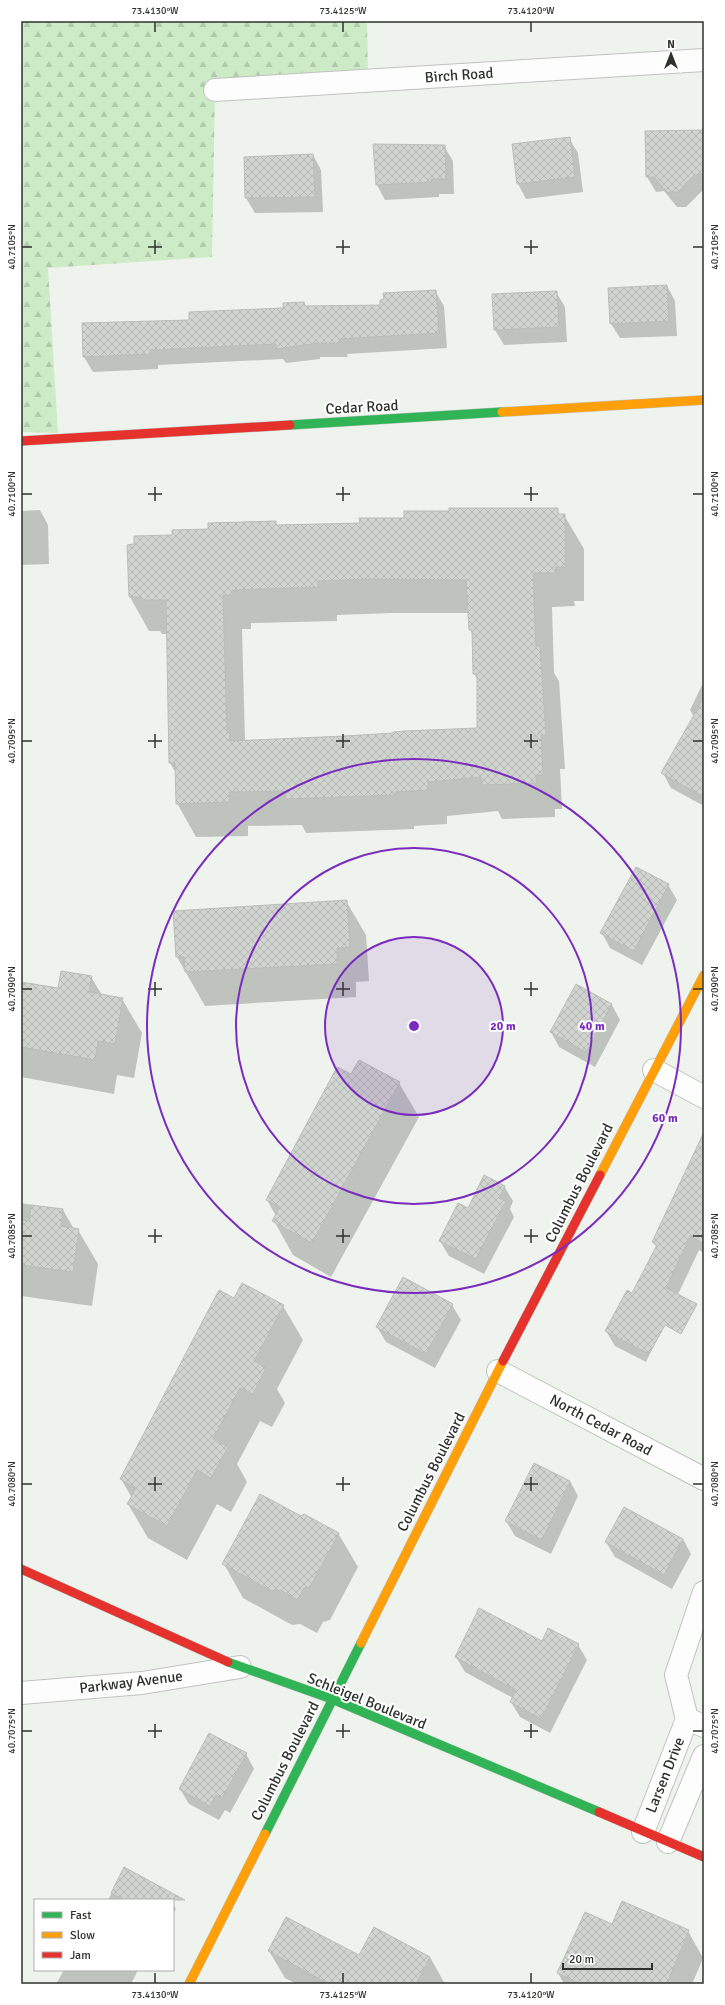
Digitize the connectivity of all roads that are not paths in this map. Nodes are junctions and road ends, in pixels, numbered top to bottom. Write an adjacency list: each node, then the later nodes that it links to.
1 (704, 60): 2 (street, Birch Road)
2 (215, 90)
3 (704, 400): 4 (street, Cedar Road)
4 (21, 441)
5 (704, 975): 6 (street, Columbus Boulevard)
6 (654, 1070): 7 (street); 8 (street, Columbus Boulevard)
7 (704, 1097)
8 (498, 1371): 9 (street, North Cedar Road); 14 (street, Columbus Boulevard)
9 (704, 1479)
10 (21, 1569): 12 (street, Schleigel Boulevard)
11 (704, 1592): 15 (street, Larsen Drive)
12 (240, 1667): 13 (street, Parkway Avenue); 14 (street, Schleigel Boulevard)
13 (21, 1693)
14 (332, 1699): 17 (street, Schleigel Boulevard); 20 (street, Columbus Boulevard)
15 (696, 1722): 17 (street, Larsen Drive)
16 (704, 1756): 18 (street, Larsen Drive)
17 (643, 1832): 18 (street, Schleigel Boulevard)
18 (668, 1842): 19 (street, Schleigel Boulevard)
19 (704, 1856)
20 (189, 1984)

